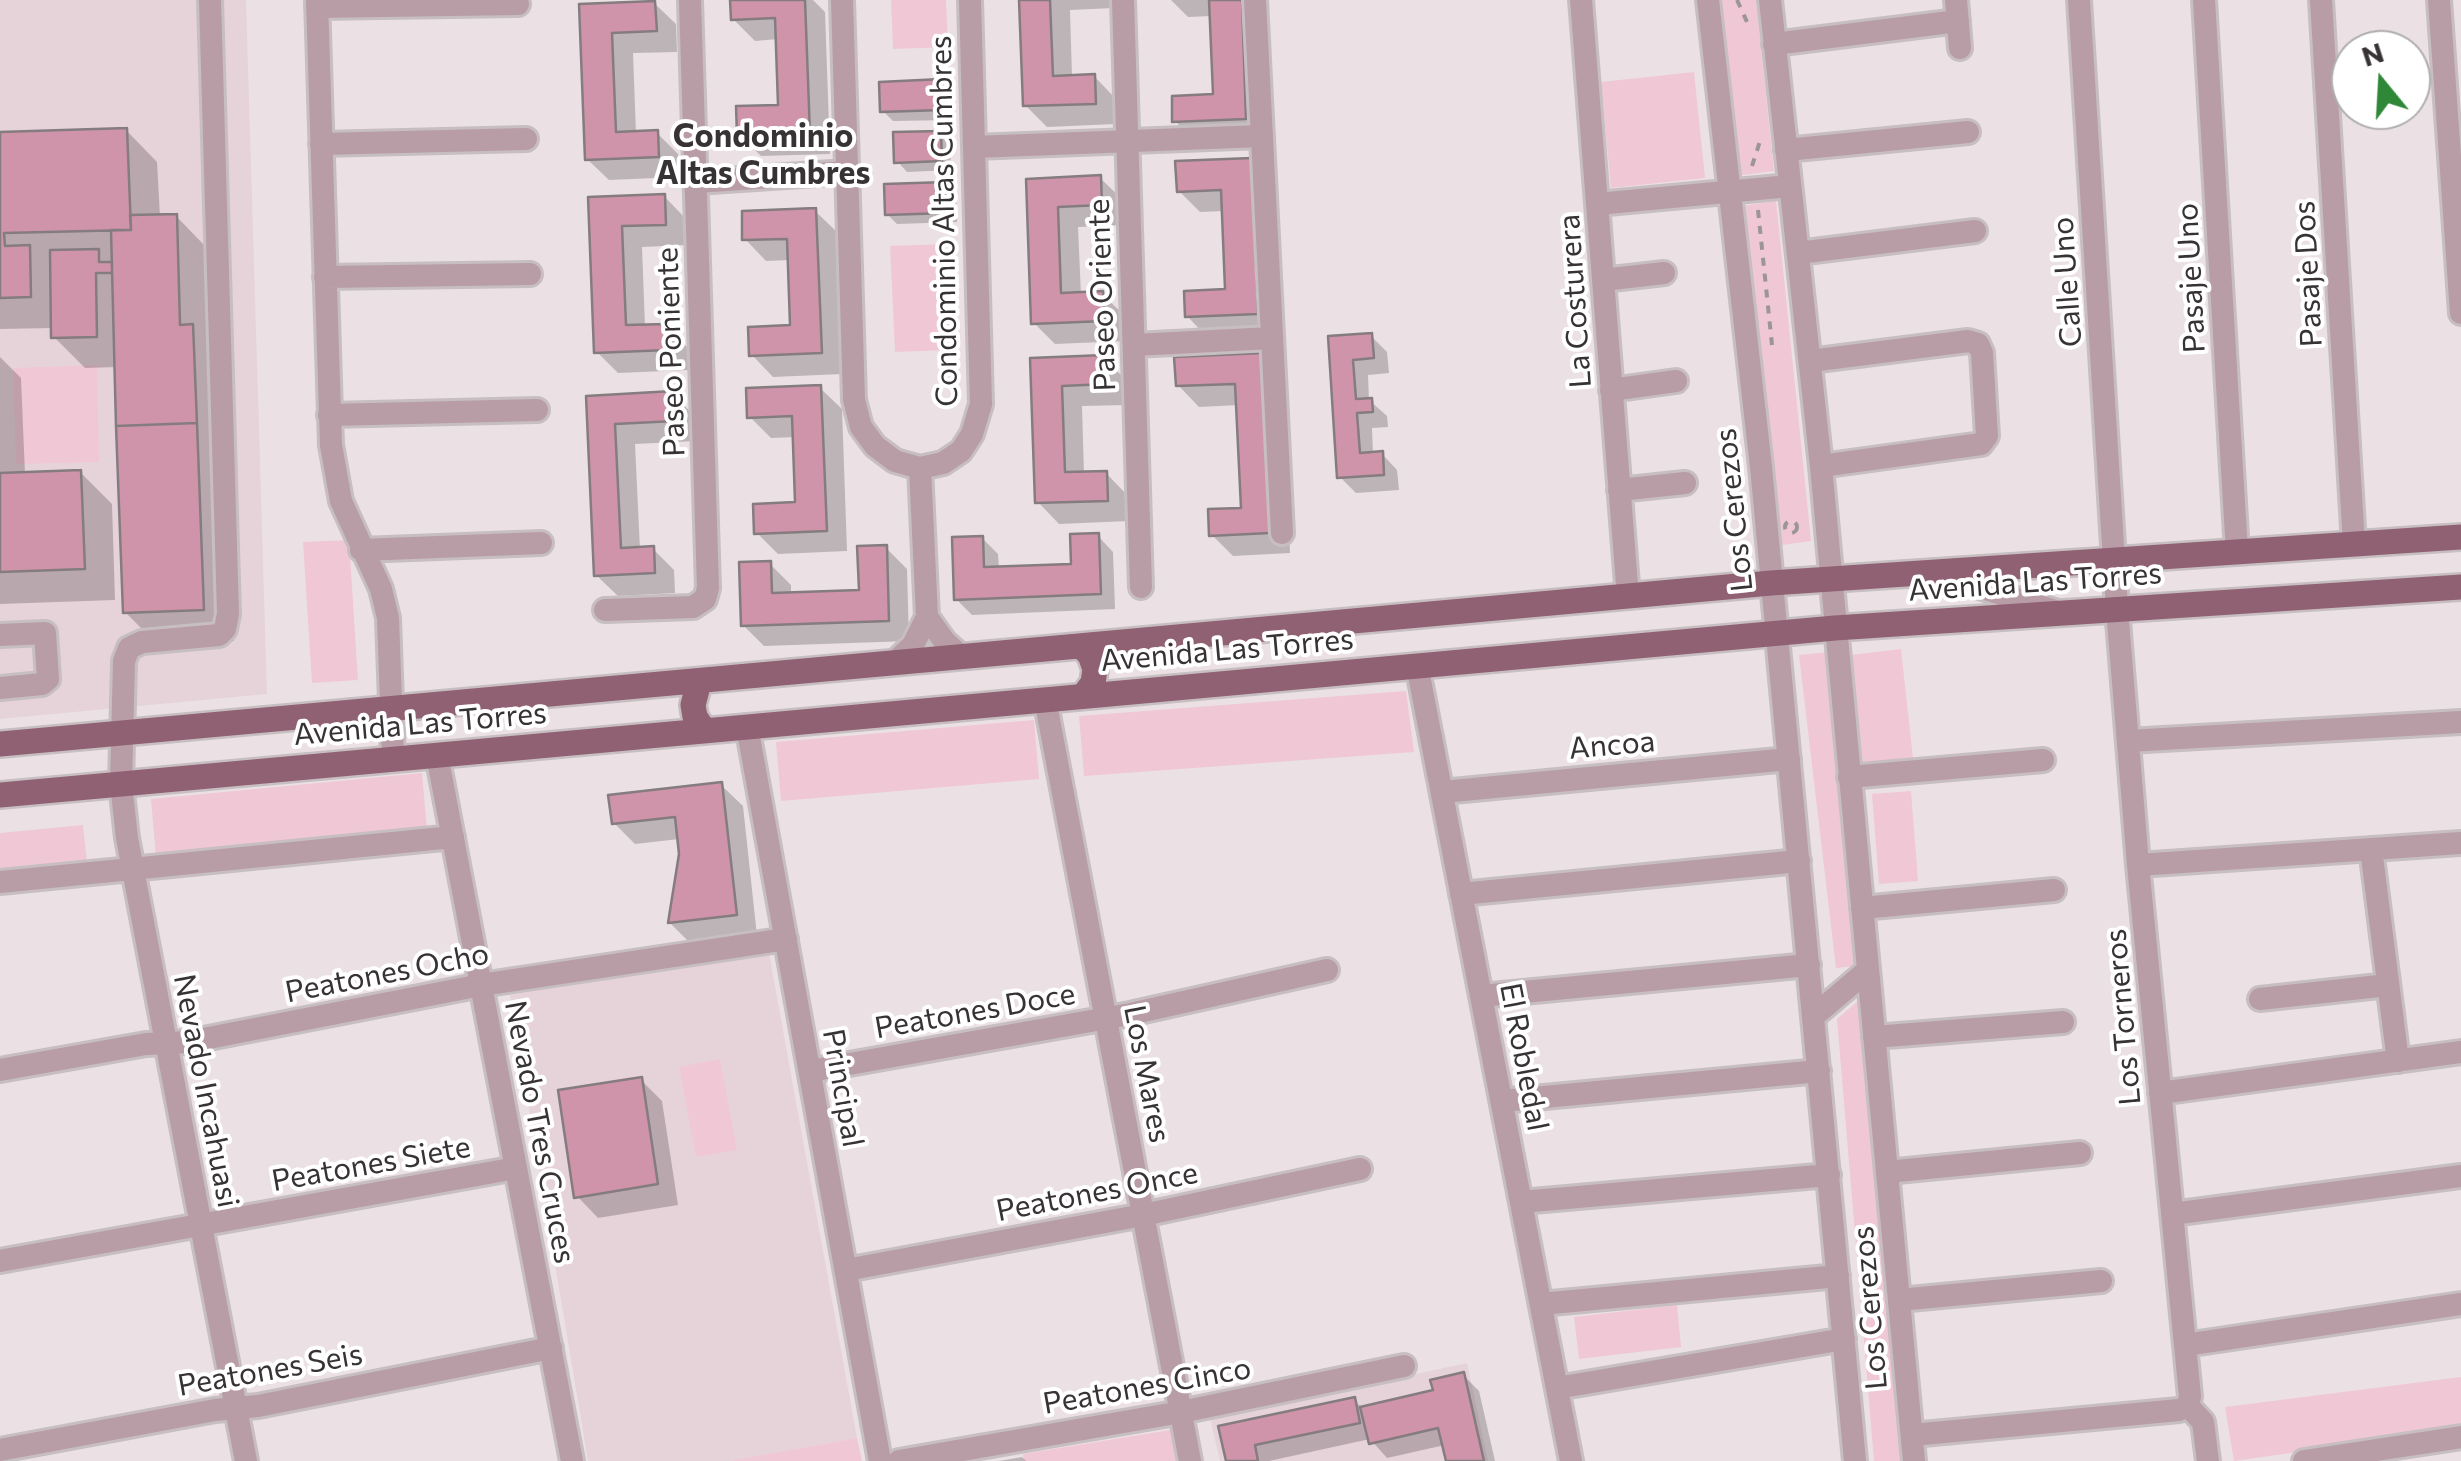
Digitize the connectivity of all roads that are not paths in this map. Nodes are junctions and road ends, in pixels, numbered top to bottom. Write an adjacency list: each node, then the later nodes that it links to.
1 (210, 0): 81 (street, Nevado Incahuasi)
2 (690, 0): 27 (street, Paseo Poniente)
3 (842, 0): 26 (street)
4 (970, 0): 24 (street, Condominio Altas Cumbres)
5 (1123, 0): 22 (street, Paseo Oriente)
6 (1255, 0): 20 (street)
7 (1580, 0): 30 (street, La Costurera)
8 (1708, 0): 29 (street, Los Cerezos)
9 (1770, 0): 17 (street, Los Cerezos)
10 (2079, 0): 55 (street, Calle Uno)
11 (2204, 0): 54 (street, Pasaje Uno)
12 (2321, 0): 52 (street, Pasaje Dos)
13 (2439, 0): 37 (street)
14 (317, 3): 15 (street); 23 (street)
15 (518, 4)
16 (1957, 11): 17 (street); 18 (street)
17 (1774, 44): 25 (street, Los Cerezos)
18 (1960, 48)
19 (1968, 132): 25 (street)
20 (1262, 136): 22 (street); 38 (street)
21 (526, 139): 23 (street)
22 (1128, 141): 24 (street); 39 (street, Paseo Oriente)
23 (321, 144): 35 (street)
24 (974, 147): 46 (street, Condominio Altas Cumbres)
25 (1786, 150): 28 (street, Los Cerezos)
26 (846, 172): 27 (street); 46 (street)
27 (696, 182): 63 (street, Paseo Poniente)
28 (1790, 186): 29 (street); 32 (street, Los Cerezos)
29 (1729, 192): 30 (street); 58 (street, Los Cerezos)
30 (1598, 204): 36 (street, La Costurera)
31 (1976, 230): 32 (street)
32 (1798, 253): 40 (street, Los Cerezos)
33 (1664, 273): 36 (street)
34 (530, 274): 35 (street)
35 (325, 276): 44 (street)
36 (1603, 280): 42 (street, La Costurera)
37 (2461, 314)
38 (1272, 338): 39 (street); 49 (street)
39 (1134, 345): 59 (street, Paseo Oriente)
40 (1810, 362): 45 (street, Los Cerezos); 45 (street)
41 (1676, 381): 42 (street)
42 (1612, 390): 48 (street, La Costurera)
43 (538, 410): 44 (street)
44 (329, 415): 53 (street)
45 (1821, 466): 57 (street, Los Cerezos)
46 (920, 468): 65 (street)
47 (1685, 483): 48 (street)
48 (1619, 490): 61 (street, La Costurera)
49 (1282, 533)
50 (2461, 537): 52 (main road, Avenida Las Torres)
51 (541, 544): 53 (street)
52 (2354, 544): 54 (main road, Avenida Las Torres)
53 (361, 550): 77 (street)
54 (2238, 552): 55 (main road, Avenida Las Torres)
55 (2114, 559): 56 (main road, Avenida Las Torres); 62 (street, Los Torneros)
56 (1932, 572): 57 (main road, Avenida Las Torres); 64 (street)
57 (1831, 578): 58 (main road, Avenida Las Torres); 66 (street, Los Cerezos)
58 (1772, 583): 61 (main road, Avenida Las Torres); 67 (street, Los Cerezos)
59 (1141, 587)
60 (2461, 587): 62 (main road, Avenida Las Torres)
61 (1628, 596): 69 (main road, Avenida Las Torres)
62 (2118, 609): 64 (main road, Avenida Las Torres); 82 (street, Los Torneros)
63 (605, 610)
64 (2061, 613): 66 (main road, Avenida Las Torres)
65 (927, 617): 70 (street); 71 (street)
66 (1836, 628): 67 (main road, Avenida Las Torres); 88 (street, Los Cerezos)
67 (1776, 633): 72 (main road, Avenida Las Torres); 85 (street, Los Cerezos)
68 (0, 635): 74 (street)
69 (1082, 646): 70 (main road, Avenida Las Torres); 75 (main road)
70 (962, 657): 71 (main road, Avenida Las Torres)
71 (894, 663): 73 (main road, Avenida Las Torres)
72 (1417, 665): 75 (main road, Avenida Las Torres); 90 (street, El Robledal)
73 (699, 682): 77 (main road, Avenida Las Torres); 80 (main road)
74 (0, 688)
75 (1084, 695): 76 (main road, Avenida Las Torres)
76 (1045, 699): 79 (main road, Avenida Las Torres); 111 (street, Los Mares)
77 (391, 710): 81 (main road, Avenida Las Torres); 86 (street)
78 (2461, 722): 82 (street)
79 (747, 726): 80 (main road, Avenida Las Torres); 102 (street, Principal)
80 (704, 730): 84 (main road, Avenida Las Torres)
81 (122, 732): 83 (main road, Avenida Las Torres); 89 (street, Nevado Incahuasi)
82 (2128, 741): 96 (street, Los Torneros)
83 (0, 744)
84 (438, 755): 86 (main road, Avenida Las Torres); 92 (street, Nevado Tres Cruces)
85 (1788, 759): 90 (street, Ancoa); 95 (street, Los Cerezos)
86 (393, 760): 89 (main road, Avenida Las Torres)
87 (2043, 760): 88 (street)
88 (1850, 777): 101 (street, Los Cerezos)
89 (121, 784): 91 (main road, Avenida Las Torres); 97 (street, Nevado Incahuasi)
90 (1442, 792): 100 (street, El Robledal)
91 (0, 795)
92 (453, 837): 97 (street); 106 (street, Nevado Tres Cruces)
93 (2461, 843): 94 (street)
94 (2371, 849): 96 (street); 107 (street)
95 (1799, 861): 100 (street); 103 (street, Los Cerezos)
96 (2138, 864): 120 (street, Los Torneros)
97 (133, 869): 98 (street); 114 (street, Nevado Incahuasi)
98 (0, 882)
99 (2054, 890): 101 (street)
100 (1461, 894): 108 (street, El Robledal)
101 (1862, 908): 105 (street, Los Cerezos)
102 (786, 939): 106 (street, Peatones Ocho); 118 (street, Principal)
103 (1810, 965): 108 (street); 110 (street, Los Cerezos)
104 (1327, 970): 111 (street, Peatones Doce)
105 (1868, 970): 110 (street); 113 (street, Los Cerezos)
106 (481, 985): 114 (street, Peatones Ocho); 123 (street, Nevado Tres Cruces)
107 (2388, 985): 109 (street); 116 (street)
108 (1481, 996): 121 (street, El Robledal)
109 (2260, 999)
110 (1814, 1015): 119 (street, Los Cerezos)
111 (1106, 1018): 118 (street, Peatones Doce); 129 (street, Los Mares)
112 (2063, 1022): 113 (street)
113 (1874, 1038): 125 (street, Los Cerezos)
114 (166, 1043): 117 (street, Peatones Ocho); 131 (street, Nevado Incahuasi)
115 (2461, 1052): 116 (street)
116 (2398, 1061): 120 (street)
117 (0, 1070)
118 (810, 1071): 133 (street, Principal)
119 (1819, 1071): 121 (street); 126 (street, Los Cerezos)
120 (2160, 1093): 130 (street, Los Torneros)
121 (1502, 1102): 128 (street, El Robledal)
122 (2080, 1153): 125 (street)
123 (516, 1168): 131 (street, Peatones Siete); 141 (street, Nevado Tres Cruces)
124 (1360, 1169): 129 (street, Peatones Once)
125 (1887, 1172): 136 (street, Los Cerezos)
126 (1829, 1174): 128 (street); 134 (street, Los Cerezos)
127 (2461, 1176): 130 (street)
128 (1521, 1202): 137 (street, El Robledal)
129 (1143, 1214): 133 (street, Peatones Once); 146 (street, Los Mares)
130 (2172, 1214): 140 (street, Los Torneros)
131 (201, 1225): 132 (street, Peatones Siete); 145 (street, Nevado Incahuasi)
132 (0, 1262)
133 (846, 1270): 152 (street, Principal)
134 (1838, 1276): 137 (street); 139 (street, Los Cerezos)
135 (2101, 1282): 136 (street)
136 (1899, 1300): 147 (street, Los Cerezos)
137 (1541, 1304): 143 (street, El Robledal)
138 (2461, 1304): 140 (street)
139 (1844, 1339): 143 (street); 156 (street, Los Cerezos)
140 (2185, 1344): 144 (street, Los Torneros)
141 (550, 1348): 145 (street, Peatones Seis); 151 (street, Nevado Tres Cruces)
142 (1404, 1366): 146 (street, Peatones Cinco)
143 (1557, 1388): 155 (street, El Robledal)
144 (2188, 1406): 147 (street); 158 (street, Los Torneros)
145 (236, 1408): 149 (street, Peatones Seis); 150 (street, Nevado Incahuasi)
146 (1181, 1412): 153 (street, Peatones Cinco); 154 (street, Los Mares)
147 (1912, 1435): 157 (street, Los Cerezos)
148 (2461, 1437): 159 (street)
149 (0, 1450)
150 (246, 1461)
151 (572, 1461)
152 (880, 1461)
153 (899, 1461)
154 (1190, 1461)
155 (1572, 1461)
156 (1855, 1461)
157 (1914, 1461)
158 (2208, 1461)
159 (2304, 1461)

